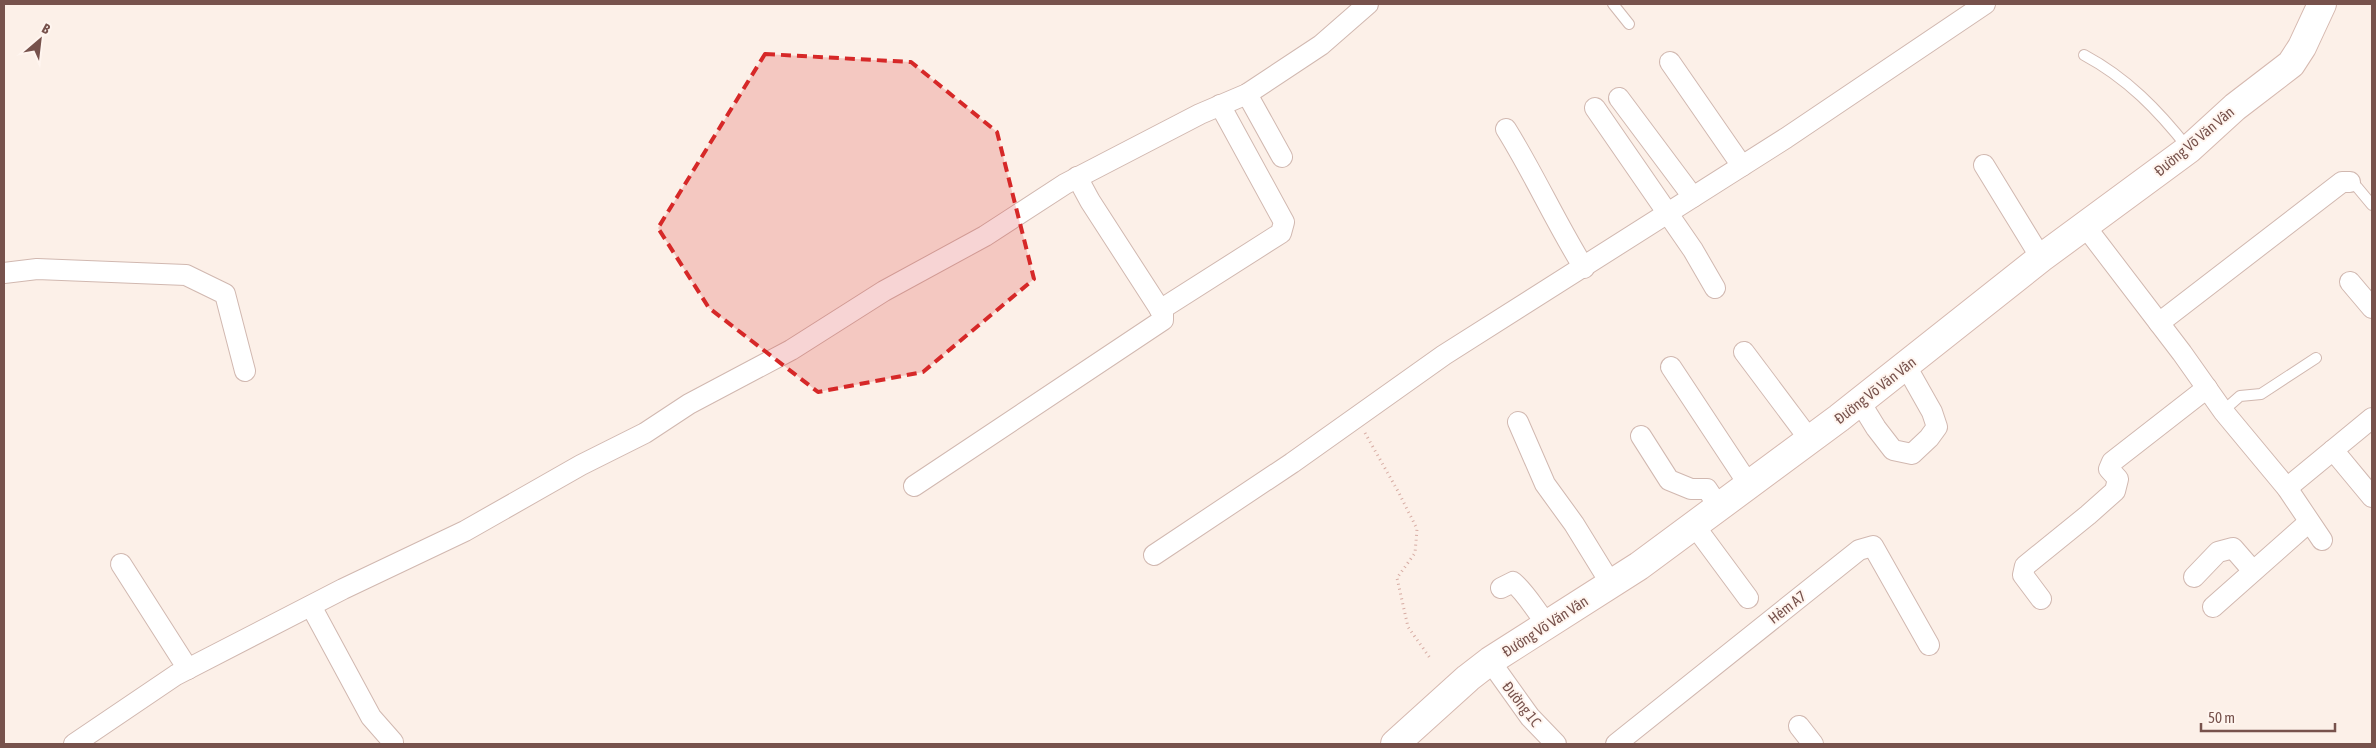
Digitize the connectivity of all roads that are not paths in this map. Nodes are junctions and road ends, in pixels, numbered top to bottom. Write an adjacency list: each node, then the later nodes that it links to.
1 (1368, 4): 8 (street)
2 (1613, 4): 5 (lane)
3 (1985, 4): 16 (street)
4 (2322, 4): 13 (street, Đường Võ Văn Vân)
5 (1629, 24)
6 (2084, 55): 13 (lane)
7 (1670, 62): 16 (street)
8 (1247, 94): 10 (street); 14 (street)
9 (1619, 98): 19 (street)
10 (1220, 105): 17 (street); 29 (street)
11 (1595, 108): 21 (street)
12 (1506, 129): 24 (street)
13 (2189, 149): 22 (street, Đường Võ Văn Vân)
14 (1282, 157)
15 (1984, 165): 23 (street)
16 (1742, 166): 19 (street)
17 (1077, 177): 29 (street); 60 (street)
18 (2350, 182): 20 (lane); 30 (street)
19 (1693, 198): 21 (street)
20 (2372, 205)
21 (1667, 215): 24 (street); 27 (street)
22 (2084, 226): 23 (street, Đường Võ Văn Vân); 30 (street)
23 (2041, 258): 33 (street, Đường Võ Văn Vân)
24 (1584, 268): 52 (street)
25 (4, 273): 35 (street)
26 (2350, 282): 28 (street)
27 (1715, 288)
28 (2372, 308)
29 (1160, 310): 45 (street)
30 (2159, 323): 36 (street)
31 (1744, 352): 42 (street)
32 (2316, 358): 38 (lane)
33 (1906, 366): 37 (street, Đường Võ Văn Vân); 37 (street)
34 (1672, 367): 44 (street)
35 (245, 371)
36 (2207, 388): 38 (street); 59 (street)
37 (1860, 402): 42 (street, Đường Võ Văn Vân)
38 (2223, 411): 46 (street)
39 (2372, 418): 43 (street)
40 (1518, 422): 56 (street)
41 (1640, 436): 48 (street)
42 (1810, 440): 44 (street, Đường Võ Văn Vân)
43 (2334, 450): 46 (street); 47 (street)
44 (1749, 485): 48 (street, Đường Võ Văn Vân)
45 (914, 486)
46 (2287, 488): 49 (street)
47 (2372, 497)
48 (1719, 507): 50 (street, Đường Võ Văn Vân)
49 (2309, 522): 51 (street); 54 (street)
50 (1694, 525): 56 (street, Đường Võ Văn Vân); 58 (street)
51 (2322, 540)
52 (1154, 555)
53 (121, 564): 65 (street)
54 (2253, 571): 55 (street); 61 (street)
55 (2194, 577)
56 (1611, 584): 62 (street, Đường Võ Văn Vân)
57 (1501, 588): 62 (street)
58 (1748, 598)
59 (2041, 599)
60 (311, 606): 65 (street); 67 (street)
61 (2213, 608)
62 (1547, 624): 64 (street, Đường Võ Văn Vân)
63 (1929, 645): 71 (street, Hẻm A7)
64 (1490, 661): 69 (street, Đường Võ Văn Vân); 70 (street, Đường 1C)
65 (188, 669): 68 (street)
66 (1799, 726): 72 (street)
67 (392, 742)
68 (74, 744)
69 (1397, 744)
70 (1556, 744)
71 (1616, 744)
72 (1813, 744)

